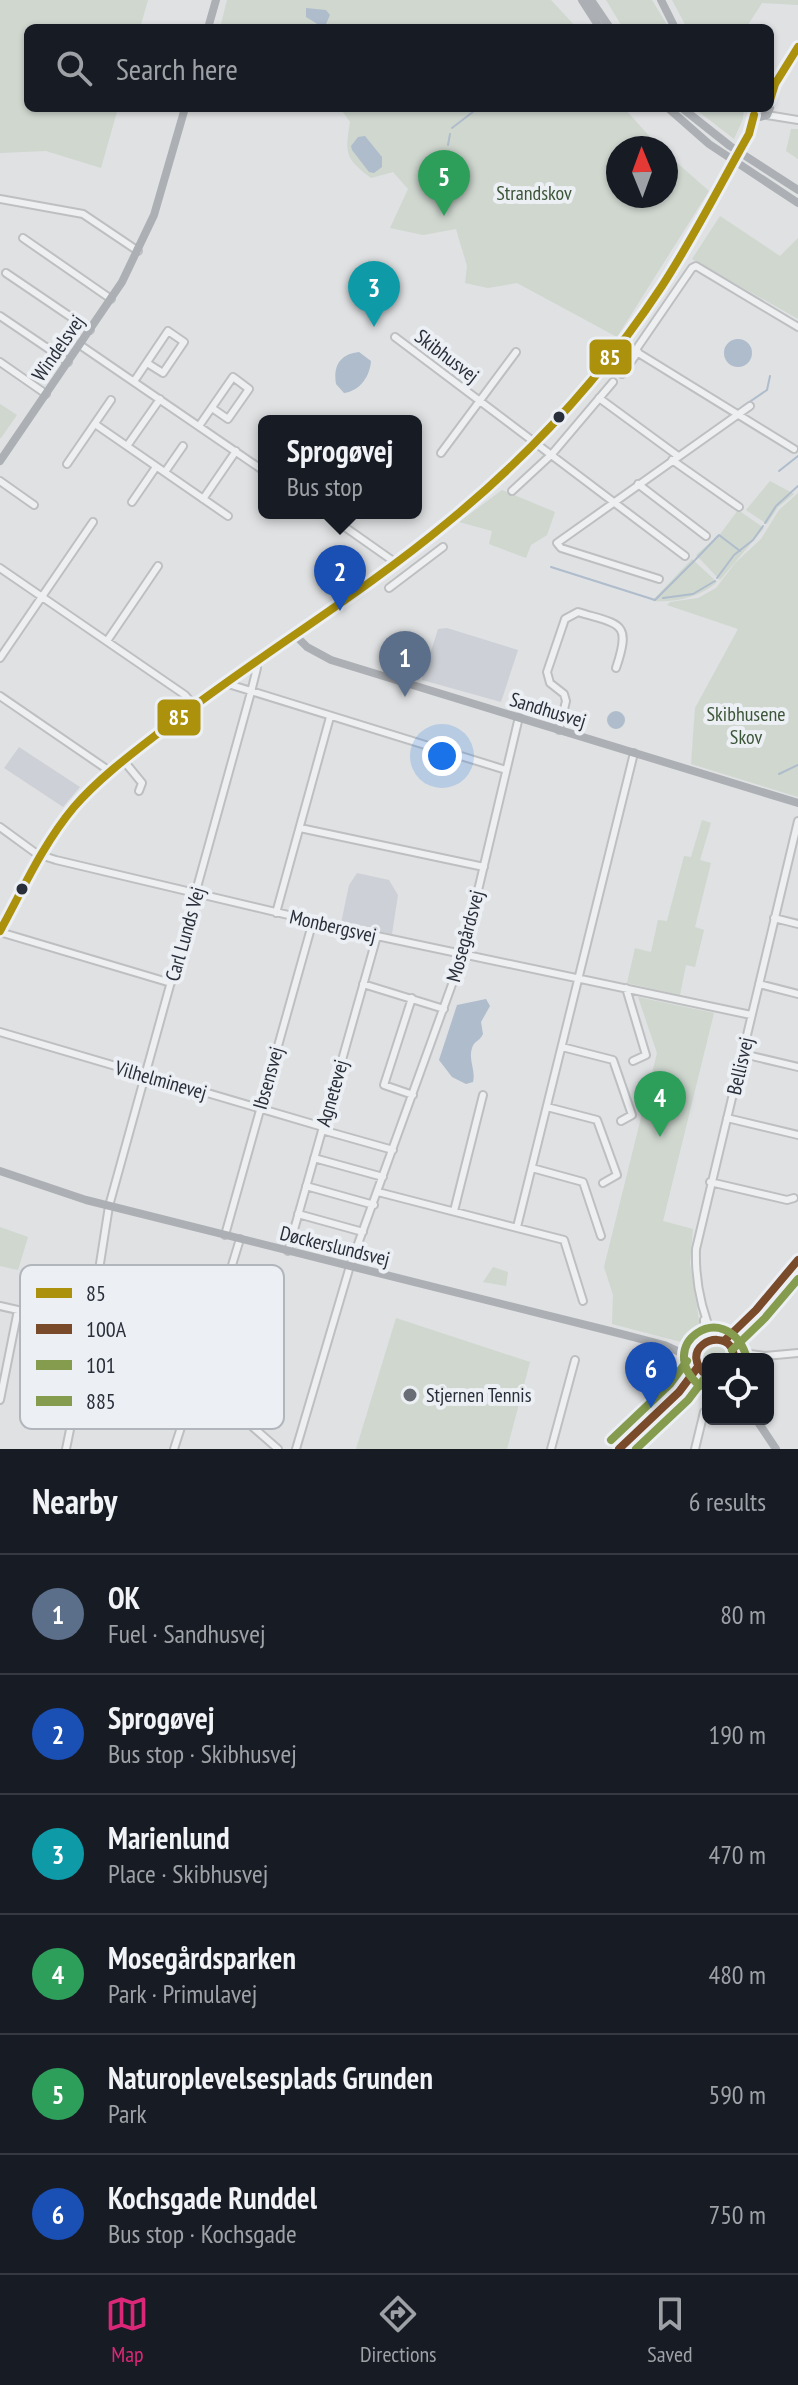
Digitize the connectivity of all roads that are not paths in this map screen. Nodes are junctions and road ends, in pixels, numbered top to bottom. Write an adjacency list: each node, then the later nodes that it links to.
1 (216, 0): 6 (street)
2 (582, 0): 7 (street)
3 (591, 0): 8 (street)
4 (598, 0): 9 (street)
5 (661, 0): 10 (street)
6 (209, 24)
7 (597, 24)
8 (609, 24)
9 (610, 24)
10 (673, 24)
11 (798, 47): 12 (street)
12 (774, 85)
13 (184, 112): 23 (street, Windelsvej)
14 (673, 112): 21 (street)
15 (687, 112): 19 (street)
16 (760, 112): 49 (street, bridge)
17 (766, 112): 18 (street)
18 (798, 120)
19 (798, 190)
20 (0, 199): 23 (street)
21 (798, 203)
22 (23, 238): 25 (street)
23 (138, 251): 25 (street, Windelsvej)
24 (6, 273): 28 (street)
25 (111, 299): 28 (street, Windelsvej)
26 (0, 316): 34 (street)
27 (798, 327): 32 (street)
28 (90, 330): 30 (street, Windelsvej)
29 (395, 337): 43 (street, Skibhusvej)
30 (80, 345): 34 (street, Windelsvej); 37 (street)
31 (516, 352): 43 (street, Skibhusvej)
32 (638, 352): 36 (street); 46 (street)
33 (0, 362): 39 (street)
34 (68, 362): 39 (street, Windelsvej)
35 (147, 363): 35 (street); 37 (street)
36 (622, 374)
37 (134, 381): 41 (street)
38 (613, 382): 40 (street)
39 (46, 394): 57 (street, Windelsvej)
40 (599, 398): 55 (street); 56 (street)
41 (160, 399): 48 (street); 50 (street)
42 (111, 400): 47 (street)
43 (480, 400): 49 (street, Skibhusvej); 54 (street, Skibhusvej)
44 (750, 406): 46 (street)
45 (212, 408): 45 (street); 48 (street)
46 (737, 414): 52 (street); 56 (street)
47 (95, 424): 50 (street); 58 (street)
48 (199, 426): 53 (street)
49 (536, 441): 55 (street, Skibhusvej); 76 (street)
50 (127, 446): 59 (street)
51 (183, 446): 61 (street)
52 (794, 449)
53 (236, 451): 60 (street); 65 (street)
54 (441, 453)
55 (552, 454): 64 (street); 66 (street, Skibhusvej)
56 (675, 458): 63 (street); 69 (street)
57 (0, 461)
58 (67, 464)
59 (156, 467): 61 (street); 67 (street)
60 (258, 467)
61 (165, 472): 65 (street)
62 (0, 481): 68 (street)
63 (638, 484): 66 (street); 75 (street)
64 (512, 491)
65 (203, 499): 70 (street)
66 (613, 501): 79 (street, Skibhusvej); 83 (street)
67 (132, 502)
68 (34, 505)
69 (739, 507)
70 (228, 516)
71 (333, 519): 74 (street)
72 (341, 519): 74 (street)
73 (93, 522): 85 (street)
74 (339, 523): 80 (street)
75 (706, 536)
76 (426, 540): 78 (street); 80 (street)
77 (443, 547): 78 (street)
78 (436, 553): 84 (street)
79 (685, 556)
80 (396, 563): 86 (street)
81 (158, 566): 87 (street)
82 (0, 568): 85 (street)
83 (659, 579)
84 (389, 588)
85 (42, 597): 87 (street); 88 (street)
86 (294, 634): 89 (street); 96 (street, Sandhusvej)
87 (107, 641): 94 (street)
88 (0, 658)
89 (256, 662): 91 (street); 92 (street, Carl Lunds Vej)
90 (616, 668): 97 (street)
91 (225, 683): 92 (street); 94 (street)
92 (251, 692): 95 (street); 109 (street, Carl Lunds Vej)
93 (0, 696): 101 (street)
94 (193, 704): 99 (street)
95 (330, 717): 100 (street); 106 (street)
96 (519, 717): 97 (street, Sandhusvej); 100 (street, Mosegårdsvej)
97 (559, 730): 98 (street, Sandhusvej)
98 (634, 753): 103 (street, Sandhusvej); 117 (street)
99 (124, 761): 101 (street); 102 (street)
100 (506, 770): 108 (street, Mosegårdsvej)
101 (111, 772): 107 (street)
102 (139, 791)
103 (798, 803)
104 (798, 821): 111 (street, Bellisvej)
105 (0, 827): 107 (street)
106 (300, 828): 108 (street); 110 (street)
107 (43, 856): 109 (street, Monbergsvej); 114 (street)
108 (484, 867): 116 (street, Mosegårdsvej)
109 (196, 894): 110 (street, Monbergsvej); 118 (street, Carl Lunds Vej)
110 (276, 913): 112 (street, Monbergsvej)
111 (774, 918): 113 (street); 120 (street, Bellisvej)
112 (313, 921): 115 (street, Monbergsvej); 135 (street, Ibsensvej)
113 (798, 924)
114 (0, 932): 118 (street)
115 (377, 936): 116 (street, Monbergsvej); 119 (street, Agnetevej)
116 (463, 954): 117 (street, Monbergsvej); 124 (street, Mosegårdsvej)
117 (578, 978): 121 (street, Monbergsvej); 127 (street)
118 (171, 983): 131 (street, Carl Lunds Vej)
119 (363, 984): 123 (street); 138 (street, Agnetevej)
120 (759, 984): 122 (street); 125 (street, Bellisvej)
121 (626, 988): 125 (street, Monbergsvej); 129 (street)
122 (798, 994)
123 (412, 998): 124 (street); 132 (street)
124 (444, 1009): 132 (street, Mosegårdsvej)
125 (751, 1015): 128 (street, Bellisvej)
126 (0, 1032): 131 (street, Vilhelminevej)
127 (562, 1047): 134 (street); 137 (street)
128 (743, 1054): 130 (street); 136 (street, Bellisvej)
129 (633, 1061)
130 (798, 1067)
131 (145, 1075): 135 (street, Vilhelminevej); 151 (street, Carl Lunds Vej)
132 (413, 1095): 140 (street, Mosegårdsvej)
133 (483, 1095): 152 (street)
134 (547, 1107): 142 (street); 146 (street)
135 (260, 1108): 138 (street, Vilhelminevej); 156 (street, Ibsensvej)
136 (727, 1118): 139 (street); 145 (street, Bellisvej)
137 (621, 1121)
138 (322, 1128): 140 (street); 141 (street, Agnetevej)
139 (798, 1135)
140 (393, 1150): 144 (street, Mosegårdsvej)
141 (314, 1158): 144 (street); 147 (street, Agnetevej)
142 (532, 1168): 154 (street); 157 (street)
143 (0, 1171): 151 (street, Døckerslundsvej)
144 (383, 1177): 148 (street, Mosegårdsvej)
145 (710, 1182): 149 (street); 168 (street, Bellisvej)
146 (603, 1183)
147 (306, 1186): 150 (street); 153 (street, Agnetevej)
148 (378, 1192): 150 (street, Mosegårdsvej); 152 (street)
149 (794, 1198)
150 (374, 1205): 155 (street, Mosegårdsvej)
151 (109, 1206): 156 (street, Døckerslundsvej); 161 (street, Carl Lunds Vej)
152 (454, 1211): 154 (street)
153 (298, 1214): 155 (street); 159 (street, Agnetevej)
154 (517, 1227): 164 (street)
155 (363, 1232): 163 (street, Mosegårdsvej)
156 (225, 1235): 158 (street, Døckerslundsvej)
157 (601, 1236)
158 (240, 1239): 159 (street, Døckerslundsvej); 162 (street)
159 (288, 1251): 163 (street, Døckerslundsvej)
160 (798, 1260): 168 (street)
161 (100, 1265)
162 (232, 1265)
163 (350, 1266): 167 (street, Døckerslundsvej); 186 (street, Mosegårdsvej)
164 (583, 1301)
165 (0, 1306): 166 (street)
166 (18, 1310): 177 (street)
167 (664, 1345): 169 (street, Døckerslundsvej); 176 (street, Døckerslundsvej)
168 (724, 1346): 169 (street); 170 (street)
169 (698, 1349): 176 (street)
170 (753, 1353)
171 (798, 1353): 172 (street)
172 (774, 1355)
173 (575, 1360): 175 (street)
174 (562, 1367): 175 (street)
175 (572, 1369): 187 (street)
176 (701, 1370): 188 (street)
177 (0, 1400)
178 (702, 1420): 189 (street)
179 (760, 1425): 190 (street)
180 (70, 1429): 183 (street, Carl Lunds Vej)
181 (180, 1429): 184 (street)
182 (255, 1429): 185 (street)
183 (66, 1449)
184 (174, 1449)
185 (278, 1449)
186 (296, 1449)
187 (551, 1449)
188 (619, 1449)
189 (695, 1449)
190 (776, 1449)

